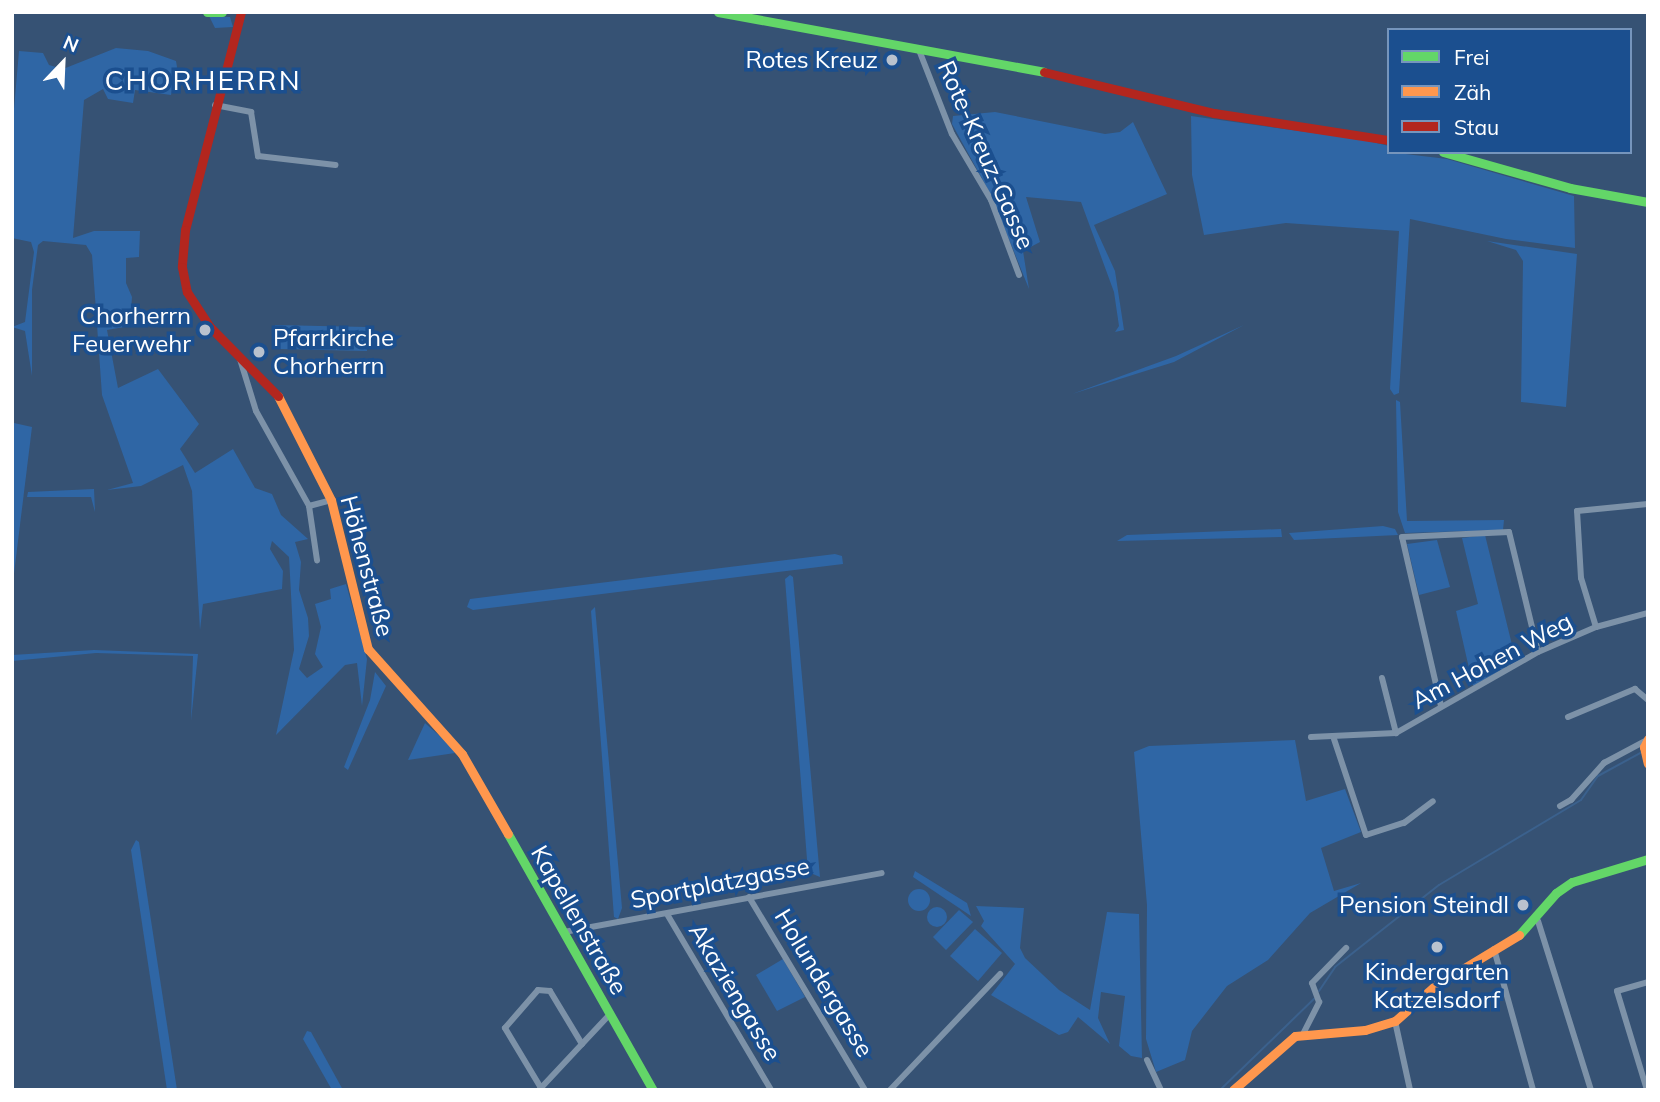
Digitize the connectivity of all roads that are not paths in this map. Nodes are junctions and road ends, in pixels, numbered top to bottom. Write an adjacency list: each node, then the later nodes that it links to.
1 (208, 12): 2 (street)
2 (222, 12)
3 (241, 12): 6 (street, Höhenstraße)
4 (718, 12): 5 (street)
5 (919, 50): 7 (street); 11 (street, Rote-Kreuz-Gasse)
6 (215, 106): 9 (street); 12 (street, Höhenstraße)
7 (1387, 140)
8 (1450, 154): 10 (street)
9 (335, 165)
10 (1648, 202)
11 (1019, 275)
12 (240, 359): 13 (street, Höhenstraße); 15 (street)
13 (331, 500): 15 (street); 28 (street, Höhenstraße)
14 (1648, 504): 18 (street)
15 (309, 506): 16 (street)
16 (317, 560)
17 (1648, 613): 18 (street, Am Hohen Weg)
18 (1597, 627): 19 (street, Am Hohen Weg)
19 (1538, 652): 22 (street, Am Hohen Weg); 22 (street)
20 (1382, 678): 24 (street, Am Hohen Weg)
21 (1648, 700): 23 (street)
22 (1441, 706): 24 (street, Am Hohen Weg)
23 (1567, 718)
24 (1396, 733): 26 (street, Am Hohen Weg)
25 (1311, 737): 26 (street, Am Hohen Weg)
26 (1334, 739): 29 (street)
27 (1646, 749): 30 (street)
28 (472, 770): 36 (street, Kapellenstraße)
29 (1433, 801)
30 (1560, 806)
31 (1648, 859): 35 (street)
32 (882, 873): 33 (street, Sportplatzgasse)
33 (749, 897): 34 (street, Sportplatzgasse); 49 (street, Holundergasse)
34 (667, 914): 36 (street, Sportplatzgasse); 48 (street, Akaziengasse)
35 (1538, 921): 38 (street); 55 (street)
36 (564, 932): 41 (street, Kapellenstraße)
37 (1346, 948): 43 (street)
38 (1494, 949): 42 (street); 54 (street)
39 (1000, 974): 50 (street)
40 (1648, 982): 56 (street)
41 (610, 1014): 44 (street); 47 (street, Kapellenstraße)
42 (1395, 1021): 43 (street); 53 (street)
43 (1303, 1034): 52 (street)
44 (582, 1044): 46 (street); 46 (street)
45 (1147, 1060): 51 (street)
46 (544, 1087)
47 (653, 1090)
48 (771, 1090)
49 (865, 1090)
50 (890, 1090)
51 (1161, 1090)
52 (1233, 1090)
53 (1410, 1090)
54 (1534, 1090)
55 (1591, 1090)
56 (1647, 1090)

